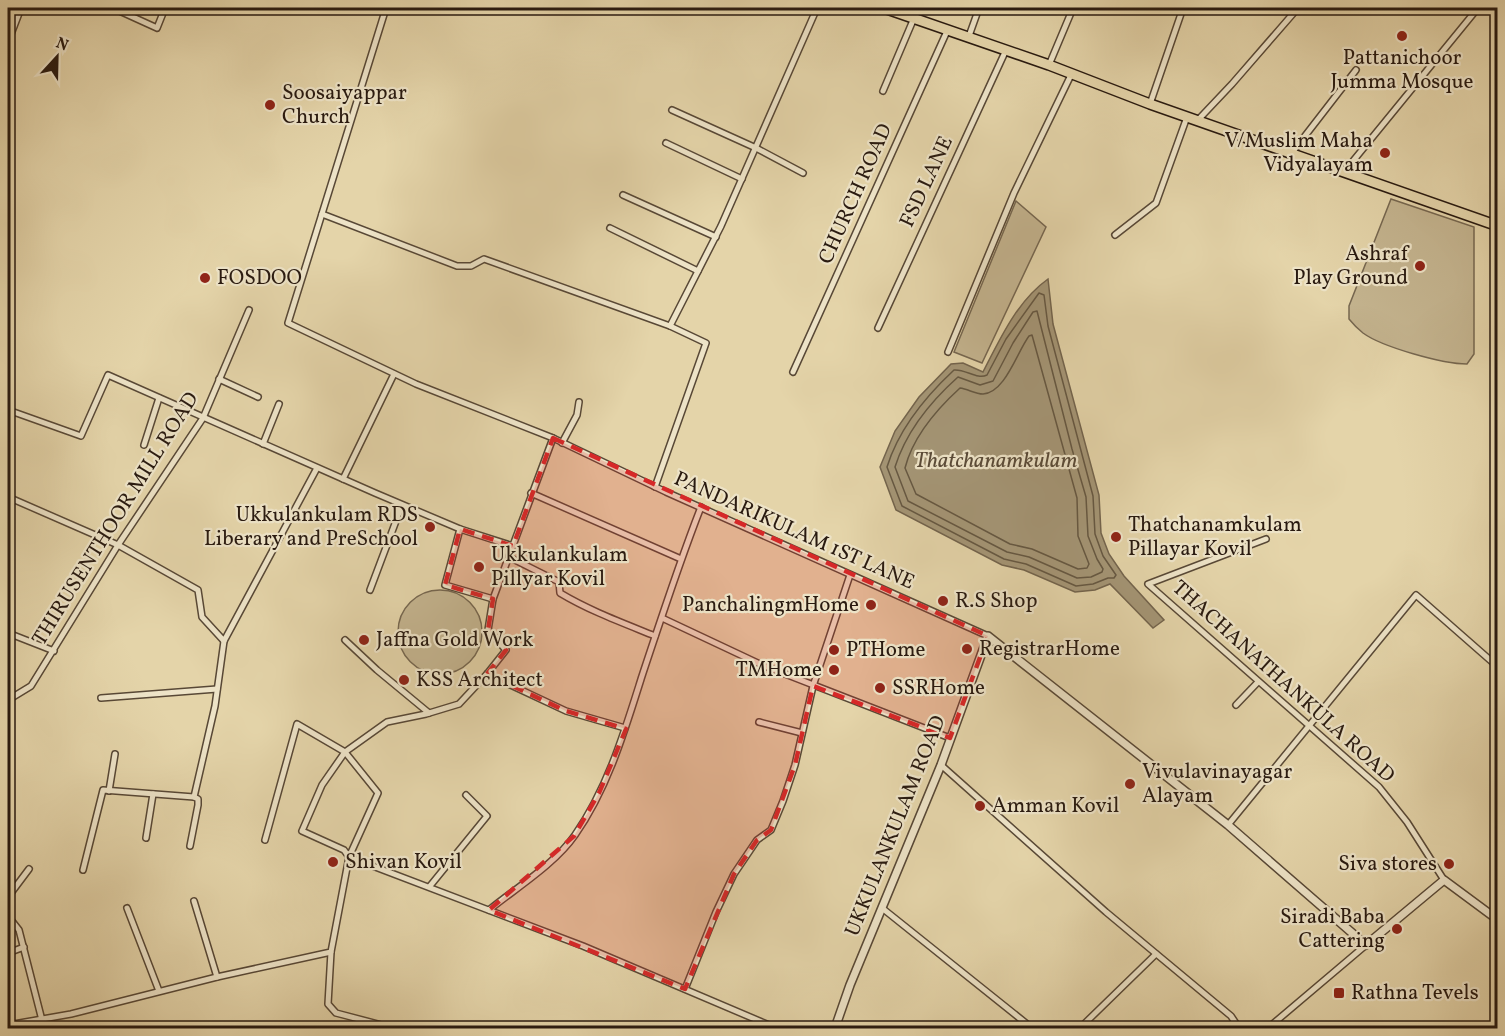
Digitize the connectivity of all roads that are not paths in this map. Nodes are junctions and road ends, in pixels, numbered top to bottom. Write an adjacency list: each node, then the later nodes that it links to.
1 (21, 8): 15 (street)
2 (113, 8): 3 (street)
3 (165, 8)
4 (386, 8): 32 (street, PANDARIKULAM 1ST LANE)
5 (817, 8): 26 (street)
6 (884, 8): 12 (highway)
7 (979, 8): 14 (street)
8 (1073, 8): 17 (street)
9 (1183, 8): 21 (street)
10 (1298, 8): 24 (street)
11 (1478, 8): 28 (street)
12 (914, 18): 13 (highway); 20 (street)
13 (948, 29): 14 (highway); 42 (street, CHURCH ROAD)
14 (969, 36): 16 (highway)
15 (8, 42)
16 (1006, 50): 17 (highway); 40 (street, FSD LANE)
17 (1049, 64): 19 (highway)
18 (1356, 70): 27 (street)
19 (1071, 75): 21 (highway); 41 (street)
20 (883, 91)
21 (1150, 104): 23 (highway)
22 (672, 110): 26 (street)
23 (1187, 117): 24 (highway); 35 (street)
24 (1197, 121): 27 (highway)
25 (666, 143): 30 (street)
26 (756, 148): 29 (street); 30 (street)
27 (1291, 154): 28 (highway)
28 (1344, 172): 33 (highway)
29 (803, 173)
30 (742, 178): 36 (street)
31 (623, 195): 36 (street)
32 (322, 214): 39 (street); 43 (street, PANDARIKULAM 1ST LANE)
33 (1497, 226)
34 (610, 228): 37 (street)
35 (1115, 235)
36 (716, 237): 37 (street)
37 (698, 271): 39 (street)
38 (249, 309): 44 (street, THIRUSENTHOOR MILL ROAD)
39 (670, 326): 57 (street)
40 (878, 328)
41 (948, 352)
42 (794, 372)
43 (394, 374): 51 (street, PANDARIKULAM 1ST LANE); 56 (street)
44 (219, 379): 45 (street); 50 (street, THIRUSENTHOOR MILL ROAD)
45 (258, 397)
46 (159, 398): 49 (street); 50 (street); 54 (street)
47 (579, 402): 52 (street)
48 (279, 404): 53 (street)
49 (8, 410)
50 (203, 418): 53 (street); 64 (street, THIRUSENTHOOR MILL ROAD)
51 (553, 438): 52 (street, PANDARIKULAM 1ST LANE); 58 (street)
52 (562, 443): 57 (street, PANDARIKULAM 1ST LANE)
53 (263, 444): 55 (street)
54 (144, 445)
55 (317, 468): 56 (street); 76 (street)
56 (343, 479): 60 (street)
57 (655, 487): 61 (street, PANDARIKULAM 1ST LANE)
58 (531, 493): 65 (street); 67 (street)
59 (8, 497): 64 (street)
60 (402, 505): 62 (street); 69 (street)
61 (701, 507): 67 (street); 68 (street, PANDARIKULAM 1ST LANE)
62 (460, 528): 65 (street); 70 (street)
63 (1266, 539): 80 (street, THACHANATHANKULA ROAD)
64 (118, 546): 76 (street); 77 (street, THIRUSENTHOOR MILL ROAD)
65 (513, 546): 66 (street)
66 (509, 557): 70 (street); 73 (street)
67 (681, 559): 71 (street)
68 (850, 575): 74 (street, PANDARIKULAM 1ST LANE); 81 (street)
69 (370, 590)
70 (493, 600): 79 (street)
71 (662, 618): 73 (street); 81 (street)
72 (8, 633): 77 (street)
73 (655, 636): 89 (street)
74 (988, 636): 91 (street, UKKULANKULAM ROAD); 99 (street, PANDARIKULAM 1ST LANE)
75 (345, 640): 86 (street)
76 (224, 641): 82 (street)
77 (54, 651): 84 (street, THIRUSENTHOOR MILL ROAD)
78 (1497, 667): 88 (street)
79 (487, 674): 86 (street); 89 (street)
80 (1258, 682): 85 (street); 88 (street, THACHANATHANKULA ROAD)
81 (813, 686): 90 (street); 91 (street)
82 (217, 689): 83 (street); 98 (street)
83 (101, 698)
84 (8, 700)
85 (1236, 705)
86 (429, 713): 92 (street)
87 (759, 722): 90 (street)
88 (1308, 726): 99 (street); 106 (street, THACHANATHANKULA ROAD)
89 (625, 729): 112 (street)
90 (802, 733): 121 (street)
91 (950, 738): 94 (street, UKKULANKULAM ROAD)
92 (345, 752): 101 (street); 103 (street); 103 (street)
93 (115, 754): 95 (street)
94 (941, 765): 111 (street, UKKULANKULAM ROAD); 119 (street)
95 (109, 790): 96 (street); 105 (street)
96 (153, 794): 98 (street); 100 (street)
97 (466, 795): 107 (street)
98 (194, 797): 102 (street)
99 (1228, 825): 115 (street, PANDARIKULAM 1ST LANE)
100 (146, 838)
101 (265, 840)
102 (190, 846)
103 (349, 857): 107 (street); 117 (street)
104 (29, 869): 108 (street)
105 (83, 870)
106 (1444, 880): 114 (street); 115 (street)
107 (427, 885): 112 (street)
108 (8, 897)
109 (194, 901): 120 (street)
110 (127, 908): 122 (street)
111 (882, 908): 128 (street, UKKULANKULAM ROAD); 129 (street)
112 (489, 910): 121 (street)
113 (8, 916): 116 (street)
114 (1497, 920)
115 (1366, 945): 132 (street)
116 (24, 947): 118 (street); 123 (street)
117 (331, 952): 120 (street); 126 (street)
118 (8, 953)
119 (1156, 954): 130 (street); 131 (street)
120 (217, 977): 122 (street)
121 (684, 989): 127 (street)
122 (159, 991): 123 (street)
123 (43, 1018): 124 (street); 125 (street)
124 (8, 1025)
125 (44, 1029)
126 (393, 1029)
127 (776, 1029)
128 (835, 1029)
129 (1032, 1029)
130 (1080, 1029)
131 (1239, 1029)
132 (1268, 1029)

